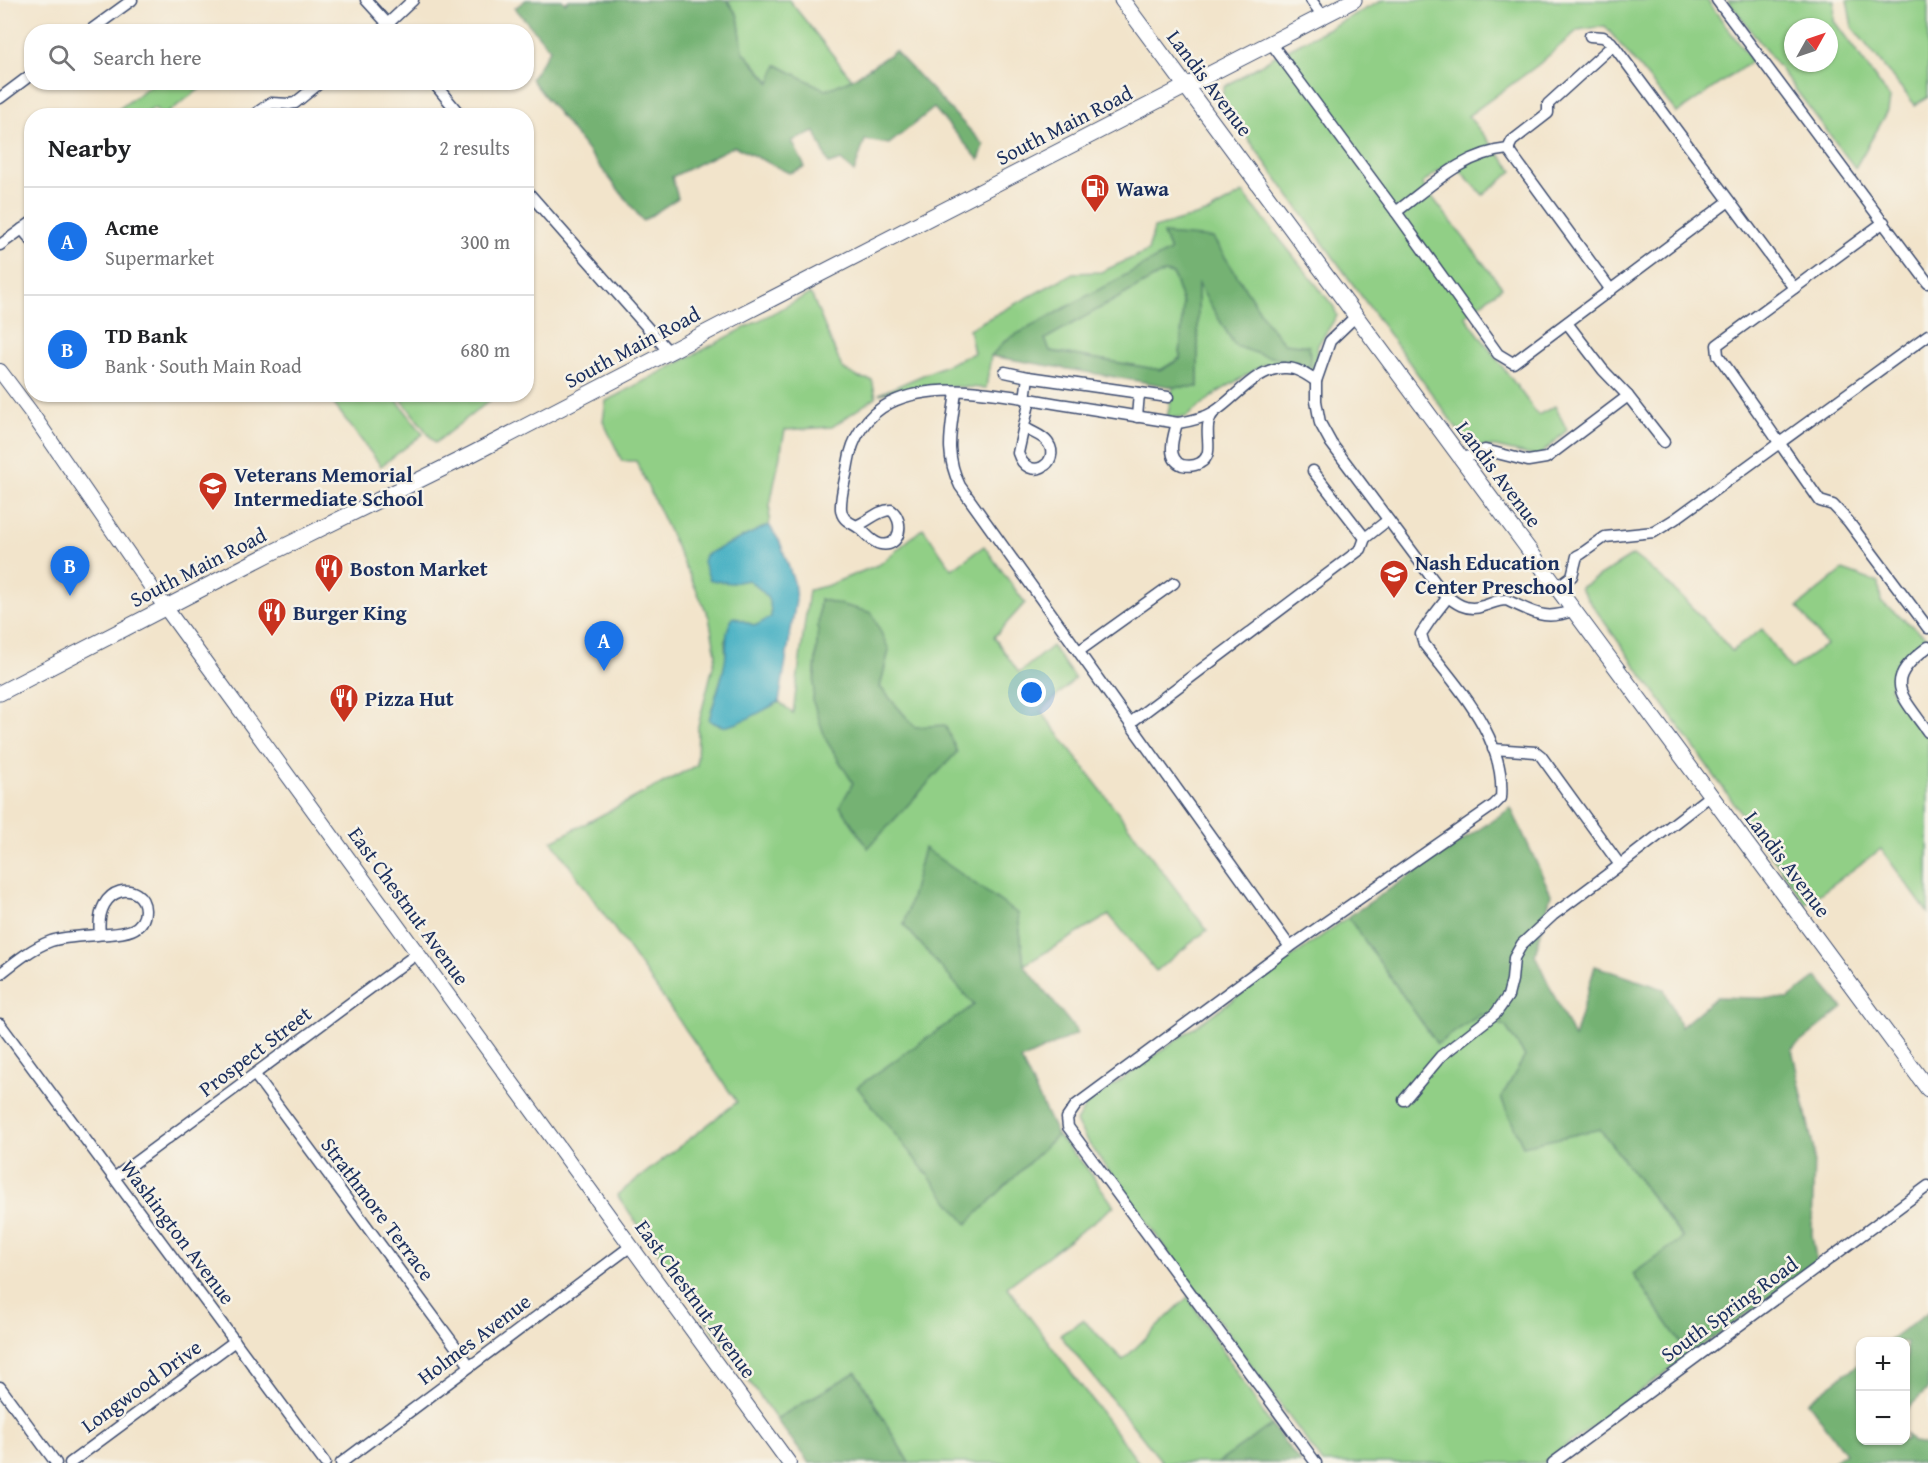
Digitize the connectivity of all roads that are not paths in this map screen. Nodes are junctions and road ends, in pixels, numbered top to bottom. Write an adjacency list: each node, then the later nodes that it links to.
1 (132, 0): 9 (street)
2 (366, 0): 10 (street)
3 (413, 0): 11 (street)
4 (1122, 0): 16 (main road, Landis Avenue)
5 (1311, 0): 8 (street)
6 (1354, 0): 8 (main road, South Main Road)
7 (1717, 0): 26 (street)
8 (1323, 16): 13 (main road, South Main Road)
9 (99, 24)
10 (389, 24)
11 (394, 24)
12 (1590, 36): 14 (street)
13 (1271, 43): 16 (main road, South Main Road); 25 (street)
14 (1613, 45): 22 (street); 24 (street)
15 (24, 80): 19 (street)
16 (1186, 87): 32 (main road, Landis Avenue); 35 (main road, South Main Road)
17 (312, 90): 20 (street)
18 (440, 90): 21 (street)
19 (0, 98)
20 (264, 108)
21 (454, 108)
22 (1508, 149): 25 (street); 31 (street)
23 (534, 199): 35 (street)
24 (1729, 201): 30 (street); 31 (street)
25 (1396, 212): 33 (street)
26 (1884, 222): 29 (street); 30 (street)
27 (24, 227): 28 (street)
28 (0, 245)
29 (1928, 283)
30 (1794, 288): 50 (street)
31 (1611, 290): 33 (street)
32 (1356, 316): 39 (street); 51 (main road, Landis Avenue)
33 (1567, 323): 42 (street)
34 (1928, 335): 50 (street)
35 (669, 352): 59 (main road, South Main Road)
36 (0, 371): 59 (street, East Chestnut Avenue)
37 (1005, 372): 38 (street)
38 (1028, 377): 41 (street); 44 (street)
39 (1316, 381): 45 (street); 53 (street)
40 (956, 391): 44 (street); 54 (street); 63 (street)
41 (1139, 393): 43 (street); 46 (street)
42 (1628, 396): 49 (street); 51 (street)
43 (1168, 397)
44 (1027, 399): 46 (street); 48 (street)
45 (1214, 412): 47 (street); 47 (street)
46 (1137, 417): 47 (street)
47 (1177, 423)
48 (1024, 428)
49 (1664, 442)
50 (1779, 443): 57 (street); 61 (street)
51 (1462, 459): 57 (main road, Landis Avenue)
52 (1313, 471): 55 (street)
53 (1388, 520): 55 (street); 58 (street)
54 (856, 526)
55 (1365, 538): 65 (street)
56 (1174, 583): 63 (street)
57 (1557, 587): 60 (main road, Landis Avenue)
58 (1448, 597): 60 (street); 67 (street)
59 (165, 607): 64 (main road, South Main Road); 72 (street, East Chestnut Avenue)
60 (1574, 610): 68 (main road, Landis Avenue)
61 (1928, 628)
62 (1928, 647): 66 (street)
63 (1079, 651): 65 (street)
64 (0, 693)
65 (1130, 723): 71 (street)
66 (1928, 732)
67 (1493, 749): 69 (street); 71 (street)
68 (1711, 795): 69 (street); 76 (main road, Landis Avenue)
69 (1620, 865): 77 (street)
70 (100, 934): 70 (street); 73 (street)
71 (1290, 947): 89 (street)
72 (418, 953): 75 (street, Prospect Street); 80 (street, East Chestnut Avenue)
73 (0, 974)
74 (0, 1024): 78 (street, Washington Avenue)
75 (255, 1076): 78 (street, Prospect Street); 82 (street, Strathmore Terrace)
76 (1928, 1089)
77 (1404, 1100)
78 (114, 1178): 81 (street, Washington Avenue)
79 (1928, 1186): 90 (street, South Spring Road)
80 (631, 1246): 82 (street, Holmes Avenue); 88 (street, East Chestnut Avenue)
81 (235, 1341): 85 (street, Longwood Drive); 86 (street, Washington Avenue)
82 (470, 1366): 87 (street, Holmes Avenue)
83 (0, 1387): 84 (street)
84 (56, 1463)
85 (69, 1463)
86 (325, 1463)
87 (341, 1463)
88 (789, 1463)
89 (1316, 1463)
90 (1553, 1463)

